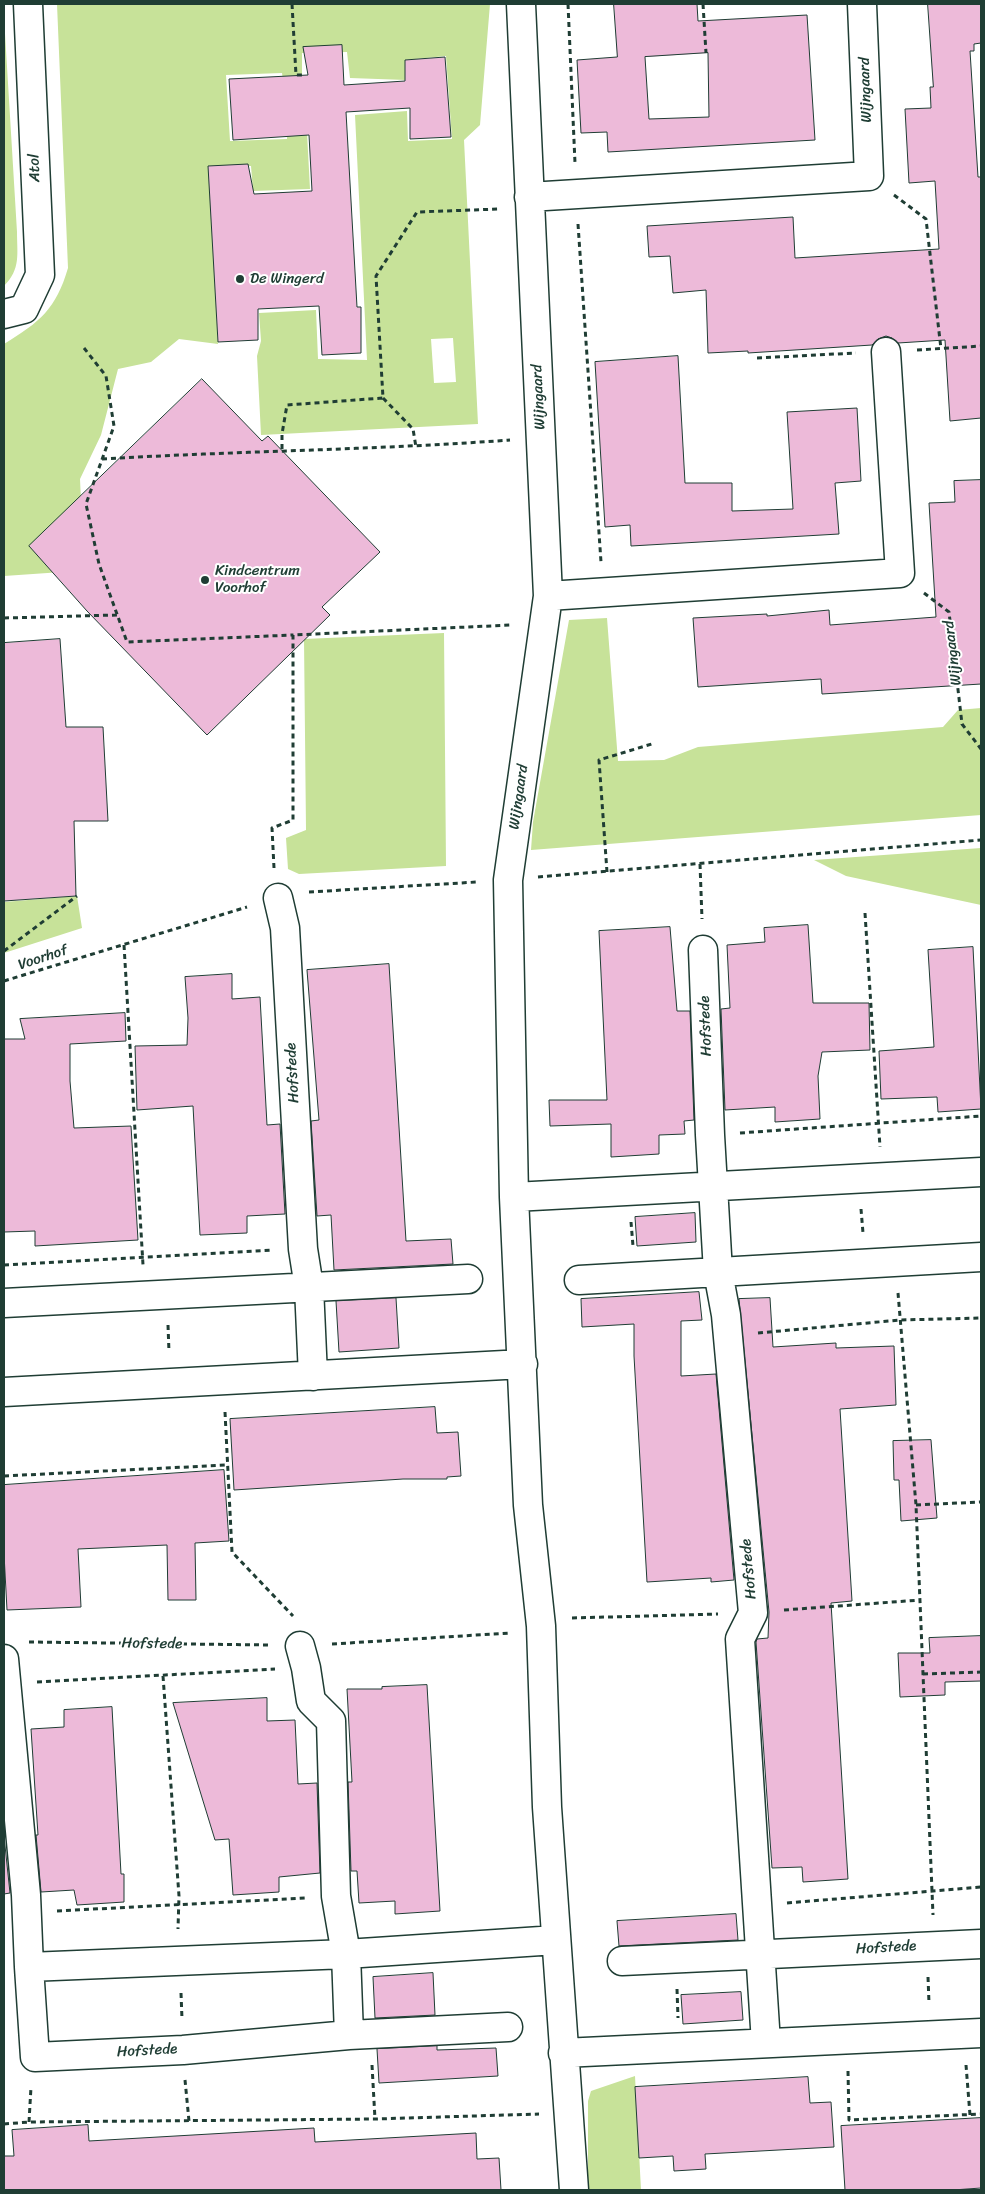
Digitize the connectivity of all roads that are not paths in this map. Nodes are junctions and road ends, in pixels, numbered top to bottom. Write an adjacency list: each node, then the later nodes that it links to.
1 (28, 4): 5 (street, Atol)
2 (520, 4): 4 (street, Wijngaard)
3 (862, 4): 4 (street, Wijngaard)
4 (529, 203): 7 (street, Wijngaard)
5 (4, 314)
6 (886, 352): 7 (street)
7 (548, 596): 12 (street, Wijngaard)
8 (278, 898): 17 (street, Hofstede)
9 (703, 950): 11 (street, Hofstede)
10 (981, 1172): 11 (street)
11 (714, 1187): 12 (street); 14 (street, Hofstede)
12 (514, 1198): 19 (street)
13 (981, 1257): 14 (street)
14 (718, 1272): 16 (street); 27 (street, Hofstede)
15 (468, 1279): 17 (street)
16 (579, 1280)
17 (309, 1287): 18 (street); 20 (street, Hofstede)
18 (4, 1303)
19 (523, 1364): 20 (street); 24 (street)
20 (313, 1376): 21 (street)
21 (4, 1392)
22 (303, 1657): 26 (street)
23 (11, 1662): 29 (street, Hofstede)
24 (556, 1940): 26 (street); 34 (street)
25 (981, 1944): 27 (street, Hofstede)
26 (346, 1954): 29 (street); 32 (street)
27 (761, 1954): 28 (street, Hofstede); 33 (street, Hofstede)
28 (622, 1961)
29 (29, 1968): 32 (street, Hofstede)
30 (508, 2028): 32 (street, Hofstede)
31 (973, 2033): 33 (street)
32 (360, 2035)
33 (766, 2043): 34 (street)
34 (563, 2053): 35 (street)
35 (574, 2190)

